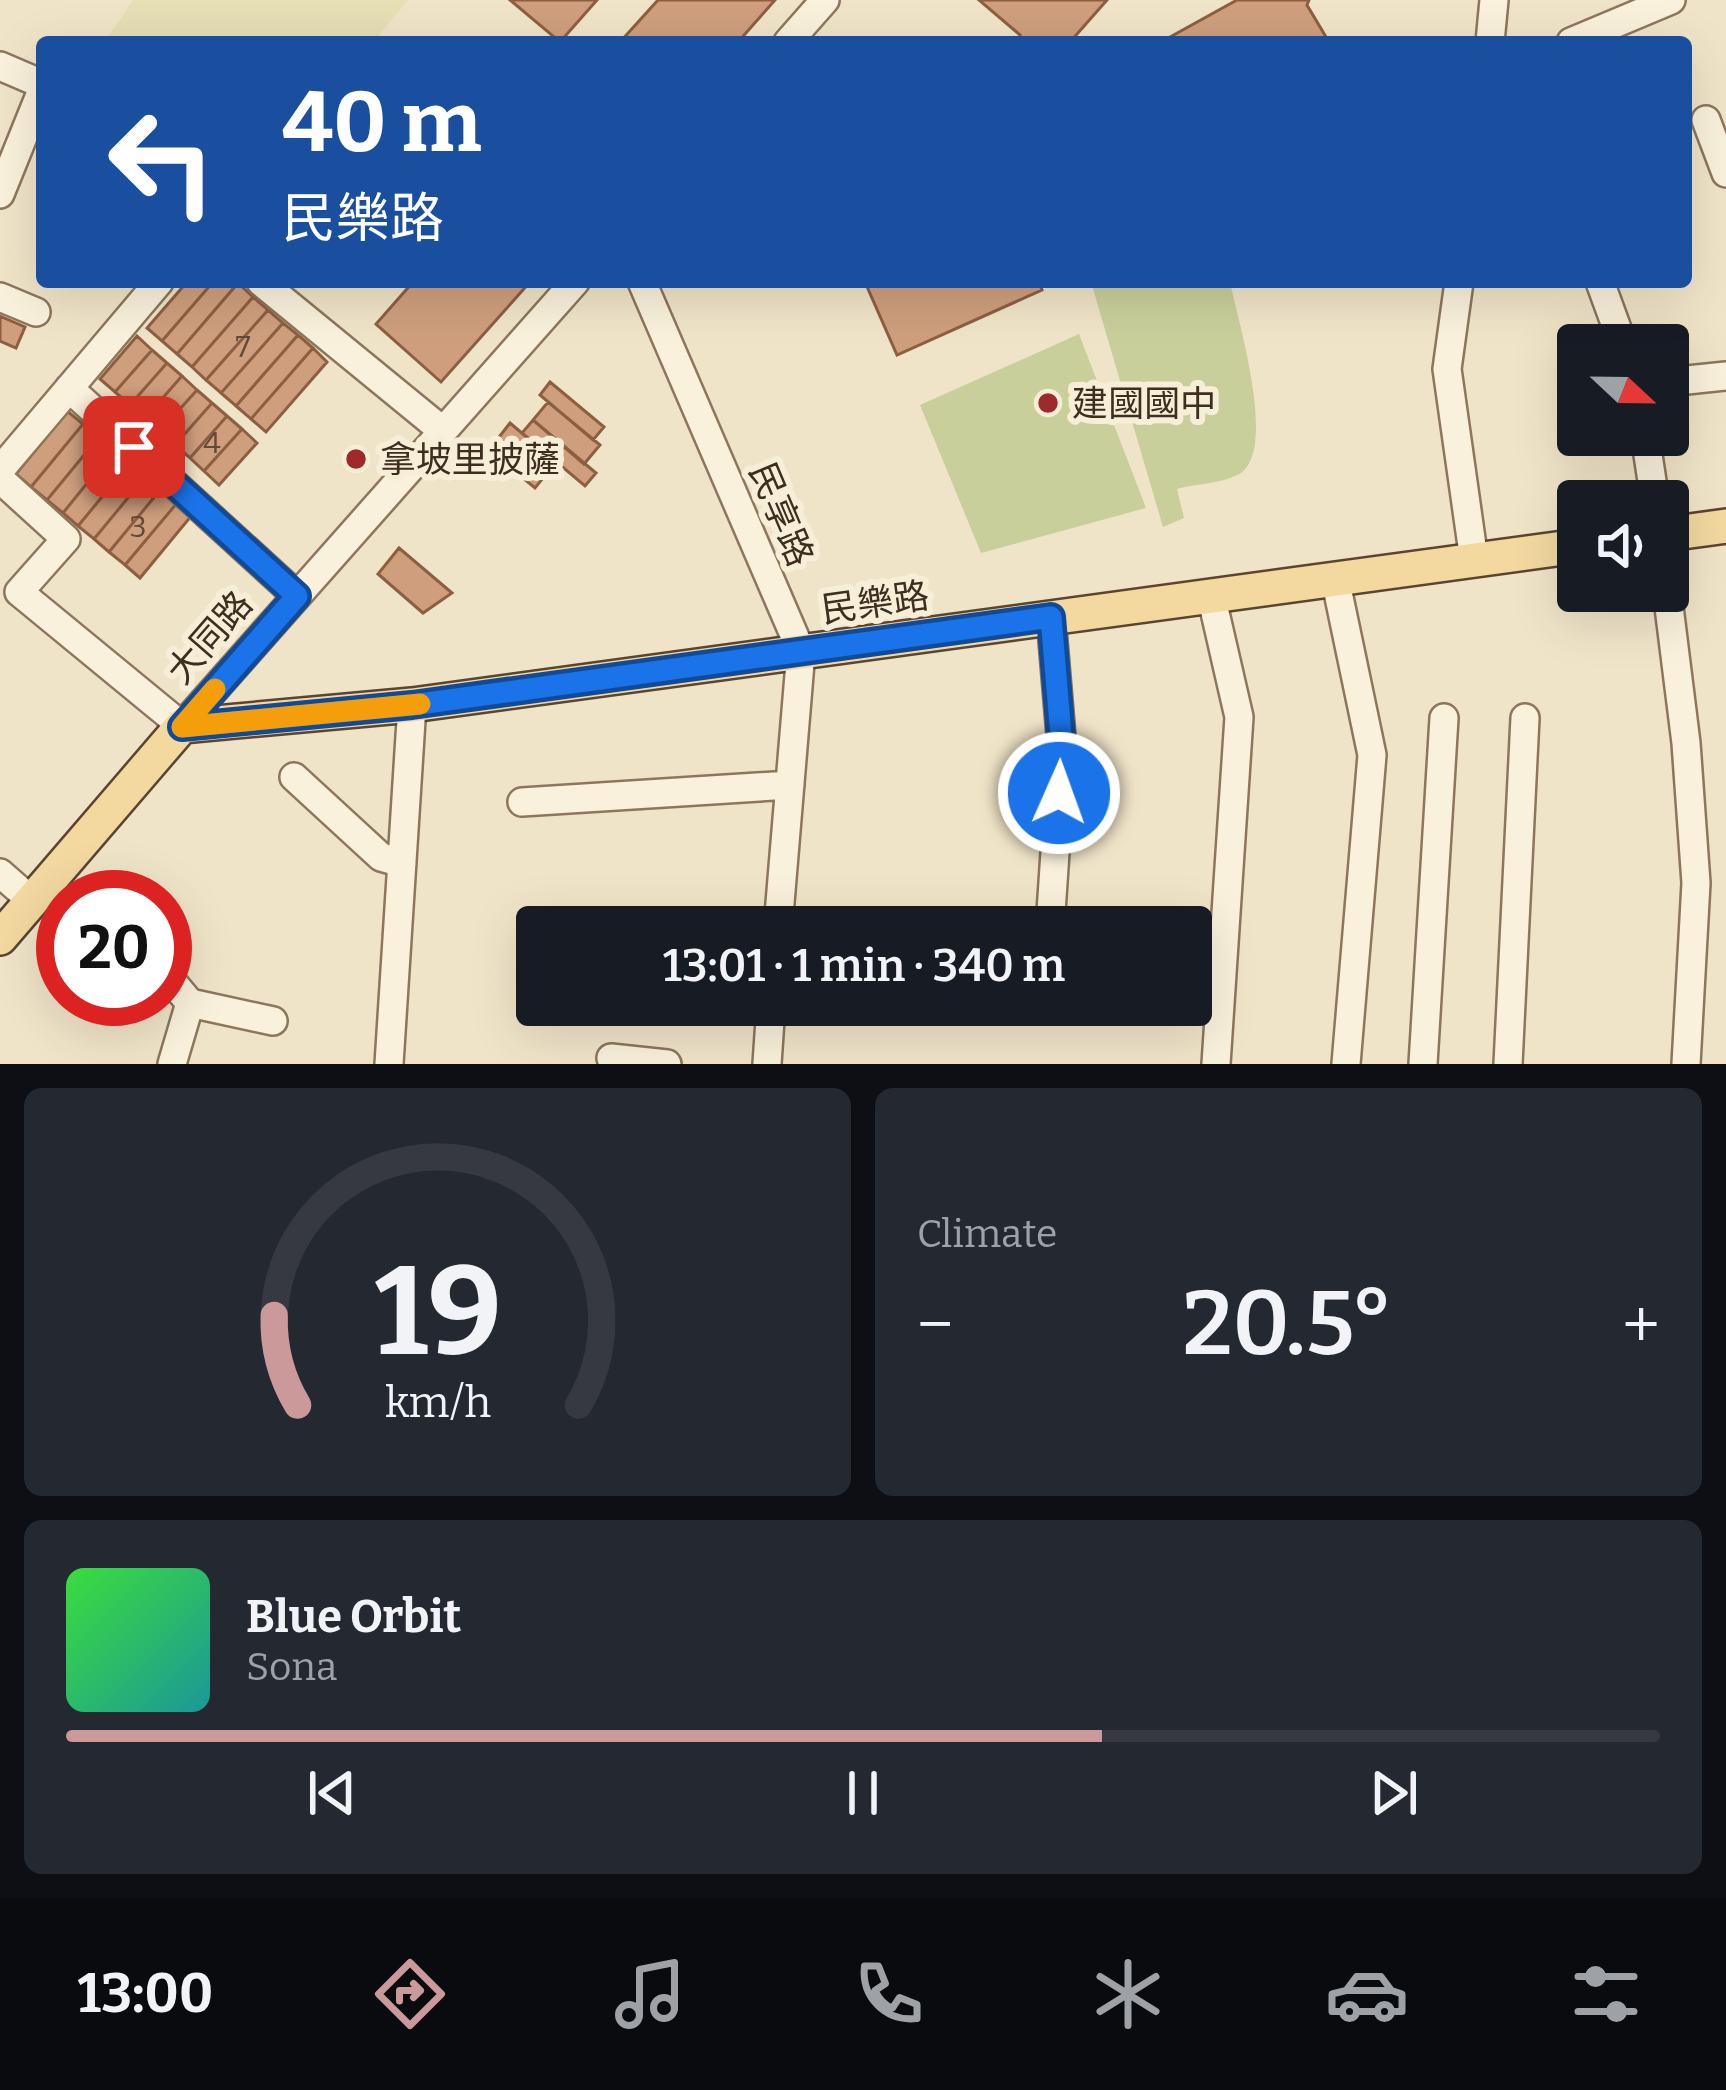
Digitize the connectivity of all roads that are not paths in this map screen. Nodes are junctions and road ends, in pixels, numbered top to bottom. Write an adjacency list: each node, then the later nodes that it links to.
1 (825, 0): 4 (street)
2 (1494, 0): 5 (street)
3 (1671, 0): 6 (street)
4 (793, 36)
5 (1491, 36)
6 (1585, 36)
7 (0, 66): 8 (street)
8 (36, 84)
9 (36, 102): 12 (street)
10 (1706, 120): 11 (street)
11 (1726, 173)
12 (0, 194)
13 (154, 288): 24 (street)
14 (268, 288): 25 (street)
15 (570, 288): 25 (street, 大同路)
16 (645, 288): 37 (street, 民享路)
17 (1458, 288): 31 (street)
18 (1602, 288): 21 (street)
19 (0, 297): 20 (street)
20 (35, 312)
21 (1615, 324)
22 (1726, 376): 23 (street)
23 (1689, 380)
24 (70, 388): 26 (street); 34 (street)
25 (443, 431): 34 (street, 大同路)
26 (0, 470)
27 (0, 479): 41 (street)
28 (1726, 526): 29 (main road)
29 (1689, 531)
30 (1557, 549): 31 (main road, 民樂路)
31 (1474, 560): 32 (main road, 民樂路)
32 (1334, 578): 33 (main road, 民樂路); 63 (street)
33 (1211, 595): 36 (main road, 民樂路); 62 (street)
34 (297, 596): 41 (street, 大同路)
35 (1669, 612): 66 (street)
36 (1051, 617): 37 (main road, 民樂路); 51 (street)
37 (801, 651): 38 (main road, 民樂路); 43 (street, 民享路)
38 (412, 705): 41 (main road, 民樂路); 45 (street)
39 (1444, 718): 64 (street)
40 (1525, 718): 65 (street)
41 (182, 727): 46 (main road, 大同路)
42 (294, 777): 45 (street)
43 (790, 785): 44 (street); 50 (street, 民享路)
44 (522, 802)
45 (402, 863): 59 (street)
46 (66, 870)
47 (0, 873): 48 (street)
48 (36, 889)
49 (36, 904): 52 (main road, 大同路)
50 (780, 906)
51 (1051, 906)
52 (0, 938)
53 (192, 1003): 54 (street)
54 (273, 1021)
55 (183, 1026): 58 (street)
56 (769, 1026): 61 (street)
57 (611, 1058): 60 (street)
58 (172, 1064)
59 (388, 1064)
60 (667, 1064)
61 (766, 1064)
62 (1216, 1064)
63 (1346, 1064)
64 (1423, 1064)
65 (1508, 1064)
66 (1686, 1064)

